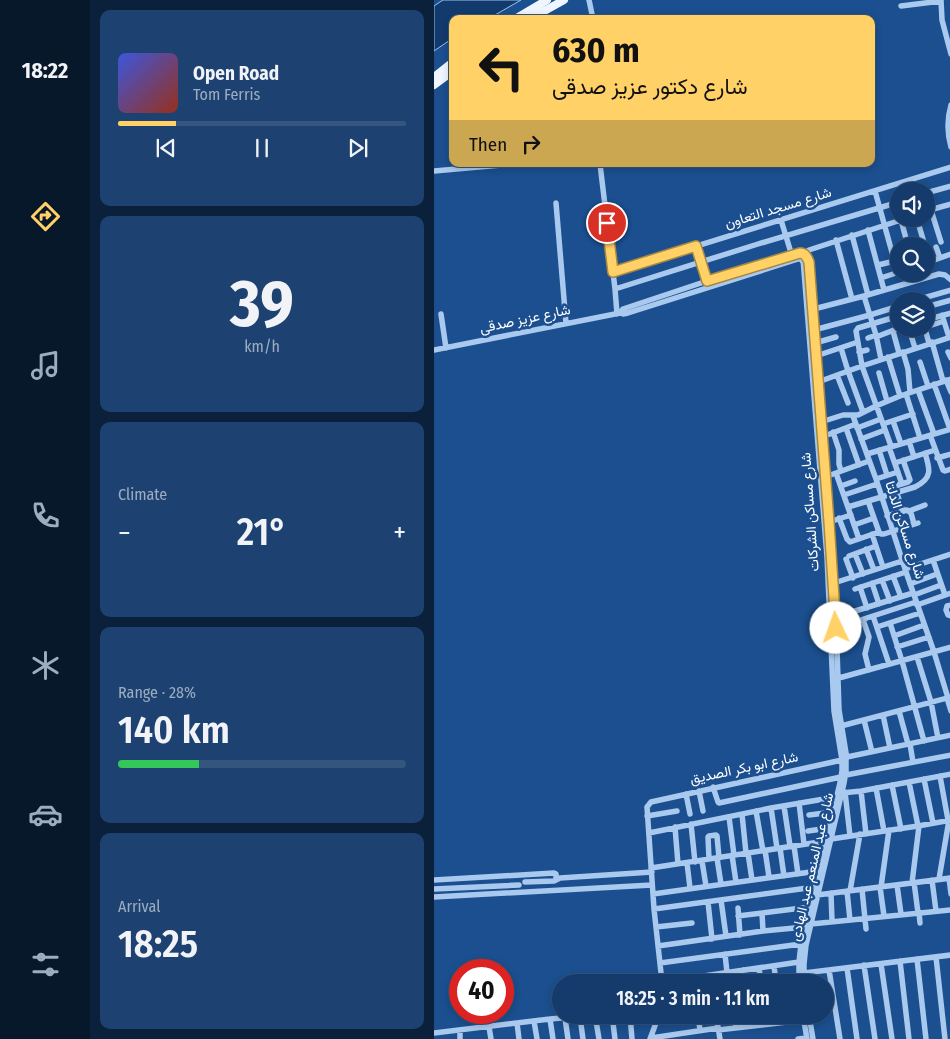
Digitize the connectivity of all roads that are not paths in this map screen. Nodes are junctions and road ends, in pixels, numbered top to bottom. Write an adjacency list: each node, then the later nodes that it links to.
1 (547, 0): 6 (main road)
2 (564, 0): 7 (main road)
3 (589, 0): 8 (street)
4 (941, 1): 5 (street); 9 (street)
5 (901, 6)
6 (522, 15)
7 (537, 15)
8 (592, 15)
9 (942, 20): 10 (street); 11 (street)
10 (950, 20)
11 (950, 54)
12 (449, 63): 14 (main road)
13 (449, 64): 16 (main road)
14 (434, 71)
15 (449, 74): 17 (main road)
16 (434, 77)
17 (434, 85)
18 (950, 105): 19 (street)
19 (949, 122): 20 (street)
20 (949, 139): 21 (street)
21 (950, 147)
22 (479, 167): 25 (street)
23 (600, 167): 55 (street)
24 (950, 167): 28 (street, شارع مسجد التعاون)
25 (434, 171)
26 (950, 186): 27 (street)
27 (935, 190)
28 (874, 191): 32 (street); 34 (street, شارع مسجد التعاون)
29 (556, 203): 77 (street)
30 (950, 204): 33 (street)
31 (890, 205): 32 (street)
32 (879, 208): 36 (street); 40 (street)
33 (935, 209)
34 (780, 220): 40 (street); 43 (street, شارع مسجد التعاون)
35 (890, 223): 36 (street)
36 (884, 225): 38 (street); 44 (street)
37 (935, 226): 42 (street)
38 (868, 230): 39 (street); 54 (street)
39 (852, 235): 41 (street); 64 (street)
40 (786, 236): 48 (street); 51 (street)
41 (836, 240): 47 (street); 65 (street)
42 (941, 242)
43 (696, 246): 51 (street); 55 (street, شارع مسجد التعاون)
44 (890, 246)
45 (936, 247): 49 (street)
46 (950, 254): 49 (street)
47 (804, 255): 48 (street); 52 (street, شارع مساكن الشركات); 69 (street, شارع مساكن الشركات)
48 (792, 256): 59 (street)
49 (940, 258): 50 (street)
50 (935, 260)
51 (701, 262): 59 (street); 60 (street)
52 (803, 262): 69 (street, شارع مساكن الشركات); 71 (street)
53 (890, 262): 54 (street)
54 (878, 265): 57 (street)
55 (613, 272): 60 (street)
56 (890, 275): 57 (street)
57 (881, 278): 61 (street)
58 (950, 280): 61 (street)
59 (707, 281): 71 (street)
60 (615, 289): 71 (street)
61 (884, 290): 64 (street)
62 (950, 290): 63 (street)
63 (935, 294)
64 (866, 296): 65 (street); 73 (street)
65 (852, 299): 69 (street)
66 (950, 300): 67 (street)
67 (935, 304)
68 (890, 309): 73 (street)
69 (810, 310): 80 (street, شارع مساكن الشركات); 173 (street, شارع مساكن الشركات)
70 (950, 312): 74 (street)
71 (619, 313): 77 (street, شارع عزيز صدقى)
72 (441, 314): 92 (street)
73 (870, 315): 79 (street); 80 (street)
74 (943, 318): 76 (street); 78 (street); 86 (street)
75 (890, 319): 79 (street)
76 (935, 319)
77 (566, 323): 92 (street, شارع عزيز صدقى)
78 (935, 323)
79 (873, 324): 82 (street); 89 (street)
80 (814, 330): 90 (street, شارع مساكن الشركات)
81 (890, 332): 82 (street)
82 (876, 336): 88 (street); 101 (street)
83 (898, 337): 98 (street)
84 (912, 337): 94 (street)
85 (928, 337): 91 (street)
86 (949, 337): 91 (street)
87 (836, 338): 90 (street)
88 (868, 338)
89 (858, 342): 93 (street); 97 (street)
90 (815, 343): 99 (street, شارع مساكن الشركات)
91 (930, 343): 94 (street); 107 (street)
92 (446, 348): 95 (street, شارع عزيز صدقى)
93 (841, 348): 99 (street); 104 (street)
94 (915, 348): 98 (street)
95 (434, 350)
96 (867, 350): 97 (street)
97 (859, 352): 103 (street)
98 (901, 352): 100 (street); 112 (street)
99 (816, 356): 108 (street, شارع مساكن الشركات)
100 (888, 357): 101 (street); 112 (street)
101 (881, 359): 103 (street)
102 (920, 362): 109 (street)
103 (862, 366): 104 (street); 115 (street)
104 (848, 371): 106 (street); 116 (street)
105 (879, 373): 113 (street)
106 (838, 375): 108 (street); 114 (street)
107 (947, 380): 109 (street); 111 (street)
108 (818, 382): 120 (street, شارع مساكن الشركات)
109 (931, 385): 110 (street); 124 (street)
110 (918, 390): 112 (street); 126 (street)
111 (950, 392)
112 (905, 394): 113 (street); 117 (street)
113 (887, 401): 115 (street)
114 (848, 403)
115 (876, 406): 116 (street); 121 (street)
116 (863, 412): 118 (street)
117 (912, 414): 119 (street); 129 (street)
118 (853, 416): 120 (street); 122 (street, شارع مساكن الدلتا)
119 (893, 421): 121 (street); 131 (street)
120 (821, 422): 127 (street, شارع مساكن الشركات)
121 (883, 425): 122 (street); 128 (street); 132 (street)
122 (856, 426): 123 (street); 128 (street, شارع مساكن الدلتا)
123 (846, 428): 125 (street); 143 (street)
124 (950, 429): 126 (street)
125 (833, 432): 127 (street); 145 (street)
126 (932, 434): 129 (street); 134 (street)
127 (822, 437): 148 (street, شارع مساكن الشركات)
128 (861, 438): 136 (street, شارع مساكن الدلتا)
129 (920, 438): 130 (street)
130 (909, 441): 131 (street); 138 (street)
131 (901, 444): 132 (street)
132 (890, 447): 133 (street); 142 (street)
133 (879, 450): 136 (street); 147 (street)
134 (934, 450): 135 (street); 139 (street)
135 (925, 453): 138 (street); 153 (street)
136 (867, 454): 141 (street, شارع مساكن الدلتا)
137 (950, 454): 139 (street)
138 (914, 457): 140 (street)
139 (937, 458): 144 (street)
140 (903, 460): 142 (street); 151 (street)
141 (869, 461): 143 (street); 150 (street, شارع مساكن الدلتا)
142 (895, 463): 146 (street)
143 (859, 465): 145 (street)
144 (948, 470)
145 (839, 472): 148 (street); 152 (street)
146 (898, 472): 147 (street); 151 (street)
147 (887, 475): 150 (street)
148 (825, 476): 164 (street, شارع مساكن الشركات)
149 (855, 481): 152 (street)
150 (877, 483): 154 (street); 155 (street, شارع مساكن الدلتا)
151 (902, 484): 153 (street)
152 (841, 486): 154 (street)
153 (895, 487): 155 (street); 159 (street)
154 (844, 496): 158 (street)
155 (882, 497): 156 (street); 161 (street, شارع مساكن الدلتا)
156 (868, 501): 158 (street); 163 (street)
157 (925, 505): 159 (street)
158 (848, 508): 160 (street)
159 (906, 511): 161 (street); 166 (street)
160 (851, 515): 162 (street); 165 (street)
161 (887, 516): 166 (street, شارع مساكن الدلتا)
162 (840, 518): 164 (street); 169 (street)
163 (874, 518): 165 (street); 167 (street)
164 (829, 522): 173 (street, شارع مساكن الشركات)
165 (854, 526): 169 (street)
166 (892, 531): 167 (street); 175 (street, شارع مساكن الدلتا)
167 (879, 532): 168 (street)
168 (872, 534): 169 (street); 170 (street)
169 (859, 539)
170 (876, 546): 171 (street); 177 (street)
171 (866, 549): 172 (street); 177 (street)
172 (850, 556): 179 (street); 182 (street)
173 (829, 557): 184 (street, شارع مساكن الشركات); 230 (street, شارع مساكن الشركات)
174 (950, 557): 176 (street)
175 (902, 560): 177 (street); 178 (street, شارع مساكن الدلتا)
176 (933, 560): 178 (street); 180 (street)
177 (878, 569): 179 (street); 183 (street)
178 (905, 570): 181 (street); 186 (street, شارع مساكن الدلتا)
179 (863, 574): 182 (street)
180 (938, 574): 186 (street); 187 (street)
181 (894, 576): 183 (street); 190 (street)
182 (852, 578): 184 (street)
183 (882, 580): 185 (street); 191 (street)
184 (834, 583): 199 (street, شارع مساكن الشركات)
185 (872, 583): 193 (street); 195 (street)
186 (910, 584): 188 (street, شارع مساكن الدلتا)
187 (941, 585): 188 (street); 189 (street)
188 (914, 594): 190 (street); 192 (street, شارع مساكن الدلتا)
189 (948, 594): 192 (street)
190 (901, 597): 191 (street)
191 (890, 601): 193 (street)
192 (917, 603): 196 (street, شارع مساكن الدلتا); 197 (street)
193 (879, 604): 195 (street)
194 (950, 605): 198 (street)
195 (868, 608): 199 (street)
196 (920, 613): 201 (street); 202 (street, شارع مساكن الدلتا)
197 (873, 616): 200 (street); 203 (street)
198 (950, 616)
199 (836, 617): 204 (street, شارع مساكن الشركات)
200 (862, 620): 204 (street); 213 (street)
201 (890, 623): 203 (street); 205 (street)
202 (924, 625): 205 (street); 206 (street, شارع مساكن الدلتا)
203 (877, 627): 212 (street)
204 (836, 628): 214 (street, شارع مساكن الشركات)
205 (894, 636): 207 (street)
206 (929, 637): 207 (street); 209 (street, شارع مساكن الدلتا)
207 (897, 647): 211 (street)
208 (950, 647): 209 (street)
209 (934, 652): 210 (street); 215 (street, شارع مساكن الدلتا)
210 (917, 657): 211 (street); 216 (street)
211 (902, 661): 212 (street); 217 (street)
212 (890, 664): 213 (street)
213 (869, 670): 214 (street)
214 (838, 678): 222 (street, شارع مساكن الشركات)
215 (949, 697): 216 (street); 219 (street, شارع مساكن الدلتا)
216 (930, 702): 217 (street); 224 (street)
217 (915, 706): 218 (street); 225 (street)
218 (899, 711): 220 (street); 226 (street)
219 (950, 711)
220 (883, 715): 221 (street); 227 (street)
221 (864, 720): 222 (street); 228 (street)
222 (841, 726): 230 (street, شارع مساكن الشركات)
223 (950, 736): 224 (street, شارع ابو بكر الصديق)
224 (938, 738): 225 (street, شارع ابو بكر الصديق)
225 (924, 741): 226 (street, شارع ابو بكر الصديق)
226 (909, 744): 227 (street, شارع ابو بكر الصديق); 231 (street)
227 (890, 748): 228 (street, شارع ابو بكر الصديق)
228 (872, 752): 230 (street, شارع ابو بكر الصديق)
229 (950, 755): 231 (street)
230 (844, 758): 233 (street, شارع عبد المنعم عبد الهادى); 238 (street, شارع ابو بكر الصديق)
231 (914, 762): 233 (street)
232 (950, 774): 234 (street)
233 (843, 776): 238 (street); 242 (street, شارع عبد المنعم عبد الهادى); 244 (street, شارع عبد المنعم عبد الهادى)
234 (940, 776): 235 (street); 257 (street)
235 (924, 779): 236 (street); 258 (street)
236 (909, 782): 237 (street); 260 (street)
237 (892, 785): 239 (street); 263 (street)
238 (714, 787): 240 (street, شارع ابو بكر الصديق)
239 (876, 788): 241 (street); 265 (street)
240 (700, 791): 243 (street, شارع ابو بكر الصديق); 249 (street)
241 (861, 791): 242 (street); 267 (street)
242 (843, 792): 268 (street); 269 (street, شارع عبد المنعم عبد الهادى)
243 (686, 794): 252 (street); 254 (street, شارع ابو بكر الصديق)
244 (836, 797): 245 (street); 251 (street, شارع عبد المنعم عبد الهادى)
245 (799, 803): 246 (street); 270 (street)
246 (784, 806): 247 (street); 271 (street)
247 (771, 808): 250 (street); 272 (street)
248 (677, 811): 254 (street)
249 (704, 811)
250 (756, 811): 253 (street); 273 (street)
251 (833, 812): 255 (street); 262 (street, شارع عبد المنعم عبد الهادى)
252 (690, 814)
253 (742, 814): 256 (street); 274 (street)
254 (647, 816): 266 (street)
255 (809, 816)
256 (729, 817): 259 (street); 275 (street)
257 (949, 820): 258 (street); 294 (street)
258 (933, 823): 260 (street)
259 (691, 824): 261 (street); 279 (street)
260 (918, 826): 263 (street); 296 (street)
261 (674, 827): 266 (street); 281 (street)
262 (829, 828): 264 (street); 269 (street, شارع عبد المنعم عبد الهادى)
263 (901, 828): 265 (street)
264 (808, 831)
265 (886, 831): 267 (street); 305 (street)
266 (648, 833): 282 (street)
267 (863, 834): 268 (street); 310 (street)
268 (850, 836): 269 (street)
269 (828, 840): 270 (street); 283 (street, شارع عبد المنعم عبد الهادى); 317 (street, شارع عبد المنعم عبد الهادى)
270 (804, 844): 271 (street)
271 (792, 846): 272 (street); 284 (street)
272 (779, 848): 273 (street); 287 (street)
273 (764, 851): 274 (street); 289 (street)
274 (747, 853): 275 (street); 293 (street)
275 (733, 855): 276 (street); 295 (street)
276 (718, 858): 278 (street); 278 (street); 299 (street)
277 (702, 860): 278 (street); 279 (street); 302 (street)
278 (709, 860)
279 (695, 862): 280 (street)
280 (688, 863): 281 (street); 307 (street)
281 (678, 864): 282 (street)
282 (652, 870): 292 (street); 298 (street)
283 (818, 871): 284 (street); 304 (street, شارع عبد المنعم عبد الهادى)
284 (798, 874): 287 (street)
285 (524, 875): 286 (street); 292 (street); 297 (street)
286 (494, 876): 288 (street); 301 (street)
287 (784, 876): 289 (street)
288 (463, 878): 291 (street); 306 (street)
289 (768, 878): 293 (street)
290 (949, 878): 294 (street); 315 (street)
291 (434, 880)
292 (556, 880): 297 (street)
293 (752, 880): 295 (street)
294 (935, 880): 296 (street); 325 (street)
295 (736, 882): 299 (street)
296 (913, 883): 300 (street); 327 (street)
297 (522, 884): 301 (street); 311 (street)
298 (652, 884): 311 (street); 314 (street)
299 (721, 884): 302 (street)
300 (897, 885): 305 (street); 328 (street)
301 (494, 886): 303 (street)
302 (706, 886): 307 (street)
303 (479, 887): 306 (street); 313 (street)
304 (815, 887): 319 (street); 321 (street, شارع عبد المنعم عبد الهادى)
305 (881, 887): 309 (street); 330 (street)
306 (463, 888): 308 (street); 316 (street)
307 (690, 888): 314 (street)
308 (434, 889)
309 (862, 889): 310 (street); 331 (street)
310 (849, 891): 312 (street); 332 (street)
311 (526, 892): 313 (street)
312 (831, 893): 317 (street); 333 (street)
313 (479, 894): 316 (street)
314 (653, 894): 323 (street)
315 (950, 894)
316 (464, 895): 318 (street)
317 (817, 895): 336 (street, شارع عبد المنعم عبد الهادى)
318 (434, 897)
319 (721, 900): 320 (street); 342 (street)
320 (708, 902): 323 (street); 343 (street)
321 (810, 906): 326 (street); 338 (street, شارع عبد المنعم عبد الهادى)
322 (738, 908): 329 (street)
323 (654, 910): 337 (street)
324 (950, 910): 325 (street)
325 (936, 911): 327 (street)
326 (762, 913): 329 (street); 340 (street)
327 (918, 913): 328 (street); 335 (street)
328 (900, 914): 330 (street)
329 (738, 916): 341 (street)
330 (884, 916): 331 (street)
331 (865, 918): 332 (street); 339 (street)
332 (850, 920): 333 (street)
333 (832, 921): 336 (street)
334 (692, 923): 337 (street)
335 (920, 923)
336 (811, 924): 361 (street, شارع عبد المنعم عبد الهادى)
337 (656, 927): 345 (street)
338 (805, 927): 340 (street); 344 (street, شارع عبد المنعم عبد الهادى)
339 (866, 928)
340 (763, 931): 341 (street)
341 (740, 934): 342 (street)
342 (726, 936): 343 (street)
343 (712, 939): 345 (street)
344 (801, 944): 346 (street); 351 (street, شارع عبد المنعم عبد الهادى)
345 (658, 946): 352 (street)
346 (726, 954): 352 (street); 360 (street)
347 (950, 955): 348 (street)
348 (936, 957): 349 (street); 410 (street)
349 (917, 959): 350 (street); 409 (street)
350 (900, 961): 353 (street); 408 (street)
351 (799, 962): 354 (street); 367 (street, شارع عبد المنعم عبد الهادى)
352 (660, 963): 362 (street)
353 (882, 964): 355 (street); 407 (street)
354 (774, 966): 356 (street); 366 (street)
355 (864, 966): 357 (street); 406 (street)
356 (759, 968): 358 (street); 365 (street)
357 (847, 968): 359 (street); 405 (street)
358 (743, 970): 360 (street); 364 (street)
359 (829, 970): 361 (street); 404 (street)
360 (727, 973): 363 (street)
361 (804, 973)
362 (662, 974)
363 (720, 974)
364 (744, 974)
365 (759, 974)
366 (775, 974)
367 (799, 974)
368 (550, 1019): 369 (street); 395 (street)
369 (534, 1021): 370 (street); 394 (street)
370 (517, 1023): 382 (street); 393 (street)
371 (566, 1024): 396 (street)
372 (581, 1024): 397 (street)
373 (597, 1024): 398 (street)
374 (613, 1024): 399 (street)
375 (631, 1024): 400 (street)
376 (655, 1024): 389 (street)
377 (699, 1024): 387 (street)
378 (717, 1024): 385 (street)
379 (735, 1024): 384 (street)
380 (766, 1024): 383 (street)
381 (806, 1024): 403 (street)
382 (489, 1026): 386 (street); 392 (street)
383 (752, 1026): 384 (street)
384 (736, 1028): 385 (street)
385 (718, 1029): 387 (street); 401 (street)
386 (460, 1030): 388 (street); 391 (street)
387 (700, 1030): 389 (street)
388 (434, 1033)
389 (650, 1038)
390 (950, 1038): 410 (street)
391 (460, 1039)
392 (491, 1039)
393 (519, 1039)
394 (537, 1039)
395 (553, 1039)
396 (568, 1039)
397 (583, 1039)
398 (599, 1039)
399 (615, 1039)
400 (632, 1039)
401 (720, 1039)
402 (798, 1039): 403 (street)
403 (809, 1039)
404 (840, 1039)
405 (857, 1039)
406 (875, 1039)
407 (892, 1039)
408 (909, 1039)
409 (926, 1039)
410 (945, 1039)

